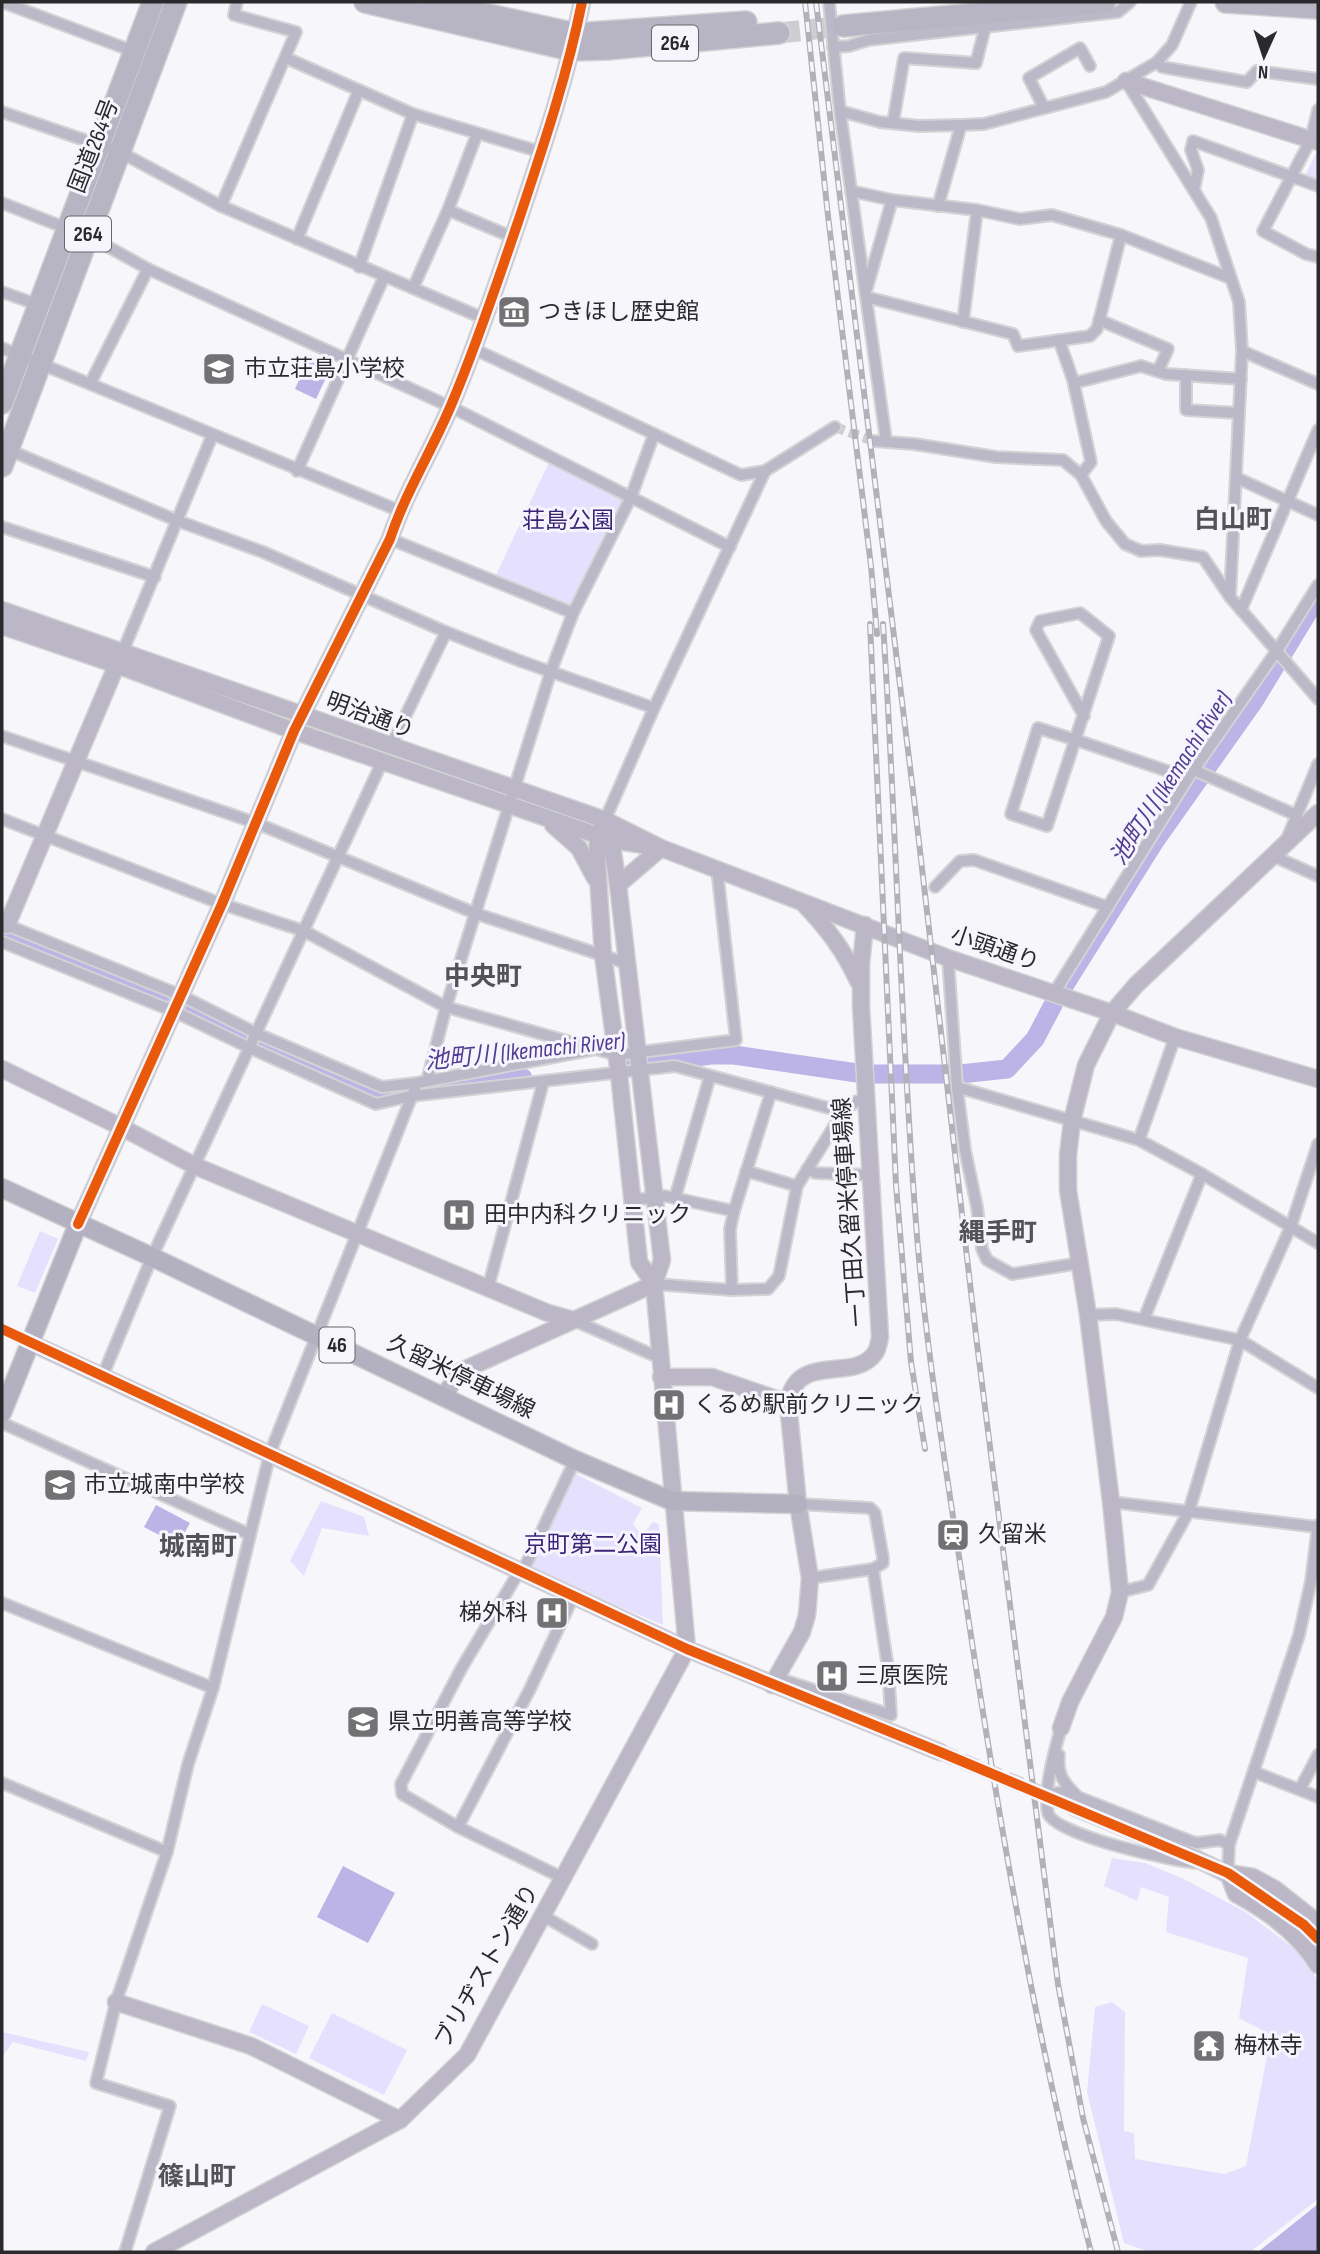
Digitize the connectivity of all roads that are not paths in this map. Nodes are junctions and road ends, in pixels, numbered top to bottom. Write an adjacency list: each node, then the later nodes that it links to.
1 (2, 2): 20 (street)
2 (153, 2): 20 (highway, 国道264号 / 264)
3 (176, 2): 20 (highway, 国道264号 / 264)
4 (237, 2): 21 (street)
5 (365, 2): 18 (highway, 264)
6 (430, 2): 13 (highway, 264)
7 (582, 2): 18 (street)
8 (946, 2): 15 (highway)
9 (1105, 2): 15 (highway)
10 (1130, 2): 17 (street)
11 (1191, 2): 22 (street)
12 (1226, 2): 14 (highway)
13 (474, 7): 18 (highway, 264)
14 (1318, 8)
15 (838, 13): 19 (street)
16 (779, 26): 18 (highway, 264)
17 (985, 28): 19 (street); 32 (street)
18 (573, 42): 38 (street)
19 (833, 47): 29 (street)
20 (144, 56): 36 (highway, 国道264号 / 264); 37 (highway, 国道264号 / 264)
21 (286, 58): 26 (street); 45 (street)
22 (1157, 62): 24 (street); 25 (street)
23 (1090, 66): 27 (street)
24 (1318, 79)
25 (1126, 80): 27 (street); 35 (street); 41 (street)
26 (359, 90): 31 (street); 52 (street)
27 (1044, 108): 33 (street)
28 (1318, 110): 35 (street)
29 (840, 111): 32 (street); 42 (street)
30 (2, 112): 36 (street)
31 (413, 114): 34 (street); 54 (street)
32 (893, 124): 33 (street)
33 (961, 125): 46 (street)
34 (477, 134): 38 (street); 47 (street)
35 (1315, 141): 39 (street)
36 (100, 145): 37 (street); 49 (highway, 国道264号 / 264)
37 (120, 152): 45 (street); 49 (highway, 国道264号 / 264)
38 (541, 152): 51 (street)
39 (1293, 177): 40 (street); 41 (street); 53 (street)
40 (1318, 186)
41 (1194, 190): 57 (street)
42 (851, 191): 43 (street); 60 (street)
43 (892, 200): 46 (street); 60 (street)
44 (2, 203): 49 (street)
45 (221, 205): 52 (street)
46 (938, 206): 48 (street)
47 (448, 210): 51 (street); 58 (street)
48 (977, 210): 50 (street); 64 (street)
49 (78, 232): 55 (street); 61 (highway, 国道264号 / 264); 68 (highway, 国道264号 / 264)
50 (1121, 235): 57 (street); 63 (street)
51 (512, 237): 62 (street)
52 (297, 239): 54 (street)
53 (1318, 257)
54 (359, 267): 56 (street)
55 (148, 269): 69 (street); 74 (street)
56 (384, 277): 58 (street); 69 (street)
57 (1230, 278): 67 (street)
58 (412, 288): 62 (street)
59 (2, 292): 61 (street)
60 (866, 295): 64 (street); 83 (street)
61 (39, 305): 68 (highway, 国道264号 / 264)
62 (485, 319): 66 (street)
63 (1099, 320): 65 (street); 70 (street)
64 (963, 322): 65 (street)
65 (1059, 340): 73 (street)
66 (474, 349): 77 (street); 81 (street)
67 (1242, 351): 72 (street); 75 (street)
68 (20, 355): 74 (street); 76 (highway, 国道264号 / 264); 85 (highway, 国道264号 / 264)
69 (346, 360): 77 (street); 86 (street)
70 (1158, 372): 71 (street); 73 (street)
71 (1186, 374): 72 (street); 78 (street)
72 (1241, 379): 78 (street)
73 (1074, 383): 88 (street)
74 (90, 384): 82 (street)
75 (1318, 384)
76 (2, 402)
77 (451, 407): 90 (street); 92 (street)
78 (1239, 413): 89 (street)
79 (835, 427): 87 (street)
80 (1318, 429): 91 (street)
81 (654, 434): 87 (street); 90 (street)
82 (212, 436): 86 (street); 94 (street)
83 (886, 440): 84 (street); 88 (street)
84 (874, 441)
85 (4, 454): 94 (street)
86 (297, 471): 92 (street)
87 (765, 471): 97 (street)
88 (1081, 475): 101 (street)
89 (1237, 478): 91 (street); 101 (street)
90 (631, 497): 97 (street); 104 (street)
91 (1287, 501): 93 (street); 103 (street)
92 (400, 511): 96 (street)
93 (1318, 515)
94 (178, 521): 98 (street); 100 (street)
95 (2, 527): 98 (street)
96 (390, 539): 100 (street); 104 (street)
97 (730, 547): 111 (street)
98 (155, 577): 108 (street)
99 (1318, 585): 107 (street)
100 (361, 595): 106 (street); 112 (street)
101 (1230, 597): 103 (street)
102 (2, 610): 108 (street, 明治通り)
103 (1241, 610): 107 (street)
104 (573, 613): 109 (street)
105 (2, 626): 108 (street, 明治通り)
106 (446, 632): 109 (street); 117 (street)
107 (1278, 649): 110 (street); 120 (street)
108 (120, 658): 112 (street, 明治通り); 114 (street, 明治通り); 118 (street)
109 (551, 671): 111 (street); 121 (street)
110 (1318, 699)
111 (654, 708): 126 (street)
112 (303, 714): 114 (street); 117 (street, 明治通り)
113 (1084, 716): 113 (street); 116 (street)
114 (294, 731): 117 (street, 明治通り); 127 (street)
115 (2, 736): 118 (street)
116 (1076, 740): 116 (street); 120 (street)
117 (387, 753): 121 (street, 明治通り); 132 (street)
118 (76, 761): 127 (street); 128 (street)
119 (1318, 764): 123 (street)
120 (1191, 774): 123 (street); 140 (street)
121 (511, 797): 124 (street, 明治通り); 126 (street, 明治通り); 141 (street)
122 (1318, 813): 131 (street)
123 (1296, 815): 131 (street)
124 (542, 817): 129 (street, 明治通り); 136 (street)
125 (2, 819): 128 (street)
126 (605, 820): 129 (street); 130 (street)
127 (256, 823): 132 (street); 139 (street)
128 (45, 834): 139 (street); 144 (street)
129 (605, 838): 130 (street); 135 (street); 136 (street)
130 (661, 848): 133 (street); 135 (street)
131 (1278, 852): 134 (street); 153 (street)
132 (338, 856): 141 (street); 143 (street)
133 (717, 869): 138 (street); 158 (street)
134 (1318, 876)
135 (618, 885): 147 (street)
136 (599, 886): 145 (street)
137 (935, 887): 140 (street)
138 (801, 900): 142 (street); 148 (street)
139 (222, 904): 143 (street); 150 (street)
140 (1108, 907): 149 (street)
141 (477, 914): 145 (street); 151 (street)
142 (865, 925): 146 (street, 小頭通り); 148 (street, 一丁田久留米停車場線)
143 (304, 931): 151 (street); 154 (street)
144 (3, 932): 150 (street); 152 (street)
145 (603, 955): 147 (street); 159 (street)
146 (948, 958): 149 (street, 小頭通り); 167 (street)
147 (626, 962): 158 (street)
148 (861, 986): 169 (street, 一丁田久留米停車場線)
149 (1054, 993): 153 (street, 小頭通り)
150 (180, 995): 152 (street); 154 (street)
151 (446, 1007): 157 (street); 165 (street)
152 (173, 1011): 156 (street); 173 (street)
153 (1112, 1013): 155 (street, 小頭通り); 172 (street)
154 (256, 1033): 156 (street); 165 (street)
155 (1175, 1037): 164 (street, 小頭通り); 174 (street)
156 (250, 1048): 170 (street); 176 (street)
157 (594, 1050): 159 (street); 165 (street)
158 (637, 1053): 159 (street); 161 (street)
159 (617, 1055): 162 (street)
160 (2, 1069): 173 (street)
161 (640, 1072): 162 (street); 163 (street); 183 (street)
162 (619, 1074): 166 (street); 185 (street)
163 (710, 1076): 168 (street); 184 (street)
164 (1318, 1079)
165 (422, 1082): 170 (street)
166 (543, 1083): 170 (street); 194 (street)
167 (957, 1087): 172 (street); 192 (street)
168 (771, 1092): 171 (street); 178 (street)
169 (865, 1095): 171 (street); 180 (street, 一丁田久留米停車場線)
170 (411, 1096): 189 (street)
171 (843, 1112): 177 (street)
172 (1072, 1121): 174 (street); 192 (street)
173 (121, 1126): 176 (street); 187 (street)
174 (1139, 1140): 179 (street)
175 (1318, 1144): 188 (street)
176 (195, 1166): 189 (street); 191 (street)
177 (807, 1169): 180 (street); 181 (street)
178 (746, 1171): 181 (street); 186 (street)
179 (1202, 1174): 188 (street); 197 (street)
180 (871, 1175): 208 (street, 一丁田久留米停車場線)
181 (797, 1186): 195 (street)
182 (2, 1188): 187 (main road, 久留米停車場線 / 46)
183 (654, 1197): 184 (street); 185 (street); 193 (street)
184 (675, 1198): 186 (street)
185 (633, 1200): 193 (street)
186 (734, 1211): 195 (street)
187 (78, 1224): 191 (main road, 久留米停車場線 / 46); 202 (main road)
188 (1291, 1226): 190 (street); 201 (street)
189 (358, 1232): 194 (street); 200 (street)
190 (1318, 1243)
191 (152, 1257): 200 (main road, 久留米停車場線 / 46); 204 (street)
192 (1080, 1263): 196 (street)
193 (654, 1284): 195 (street); 198 (street); 203 (street)
194 (488, 1288): 198 (street)
195 (732, 1290)
196 (1088, 1315): 197 (street); 214 (street)
197 (1144, 1319): 201 (street)
198 (573, 1320): 203 (street); 207 (street)
199 (2, 1329): 202 (street)
200 (316, 1335): 207 (main road, 久留米停車場線 / 46); 211 (street)
201 (1240, 1340): 206 (street); 216 (street)
202 (29, 1342): 204 (street); 209 (main road)
203 (660, 1358): 205 (street)
204 (103, 1375): 211 (street)
205 (661, 1377): 208 (street); 213 (street)
206 (1318, 1388)
207 (444, 1396): 212 (main road, 久留米停車場線 / 46)
208 (788, 1403): 215 (street)
209 (2, 1413)
210 (2, 1423): 218 (street)
211 (270, 1453): 218 (street); 220 (street)
212 (575, 1460): 213 (main road, 久留米停車場線 / 46); 220 (street)
213 (672, 1501): 215 (main road, 46); 225 (street)
214 (1111, 1502): 216 (street); 222 (street)
215 (798, 1504): 219 (street); 221 (street)
216 (1189, 1511): 217 (street); 222 (street)
217 (1317, 1526): 231 (street)
218 (249, 1534): 227 (street)
219 (873, 1569): 221 (street); 226 (street)
220 (522, 1570): 223 (street); 237 (street)
221 (810, 1578): 226 (street)
222 (1120, 1592): 228 (street)
223 (574, 1595): 225 (street); 237 (street)
224 (2, 1603): 227 (street)
225 (687, 1649): 226 (street); 242 (street, ブリヂストン通り)
226 (775, 1681): 229 (street)
227 (213, 1688): 239 (street)
228 (1061, 1728): 235 (street); 236 (street)
229 (940, 1752)
230 (1318, 1755): 233 (street)
231 (1254, 1772): 233 (street); 238 (street)
232 (2, 1783): 239 (street)
233 (1300, 1789): 234 (street)
234 (1318, 1797)
235 (1048, 1801): 236 (street); 240 (street)
236 (1077, 1803): 238 (street); 240 (street)
237 (458, 1827): 242 (street)
238 (1229, 1845): 241 (street)
239 (167, 1852): 248 (street)
240 (1205, 1863): 241 (street)
241 (1228, 1873): 244 (street); 245 (street); 247 (street)
242 (563, 1878): 243 (street, ブリヂストン通り)
243 (542, 1916): 246 (street); 249 (street, ブリヂストン通り)
244 (1318, 1923)
245 (1318, 1939)
246 (592, 1944)
247 (1318, 1965)
248 (117, 2002): 249 (street); 250 (street)
249 (400, 2120): 251 (street, ブリヂストン通り)
250 (125, 2252)
251 (154, 2252)

